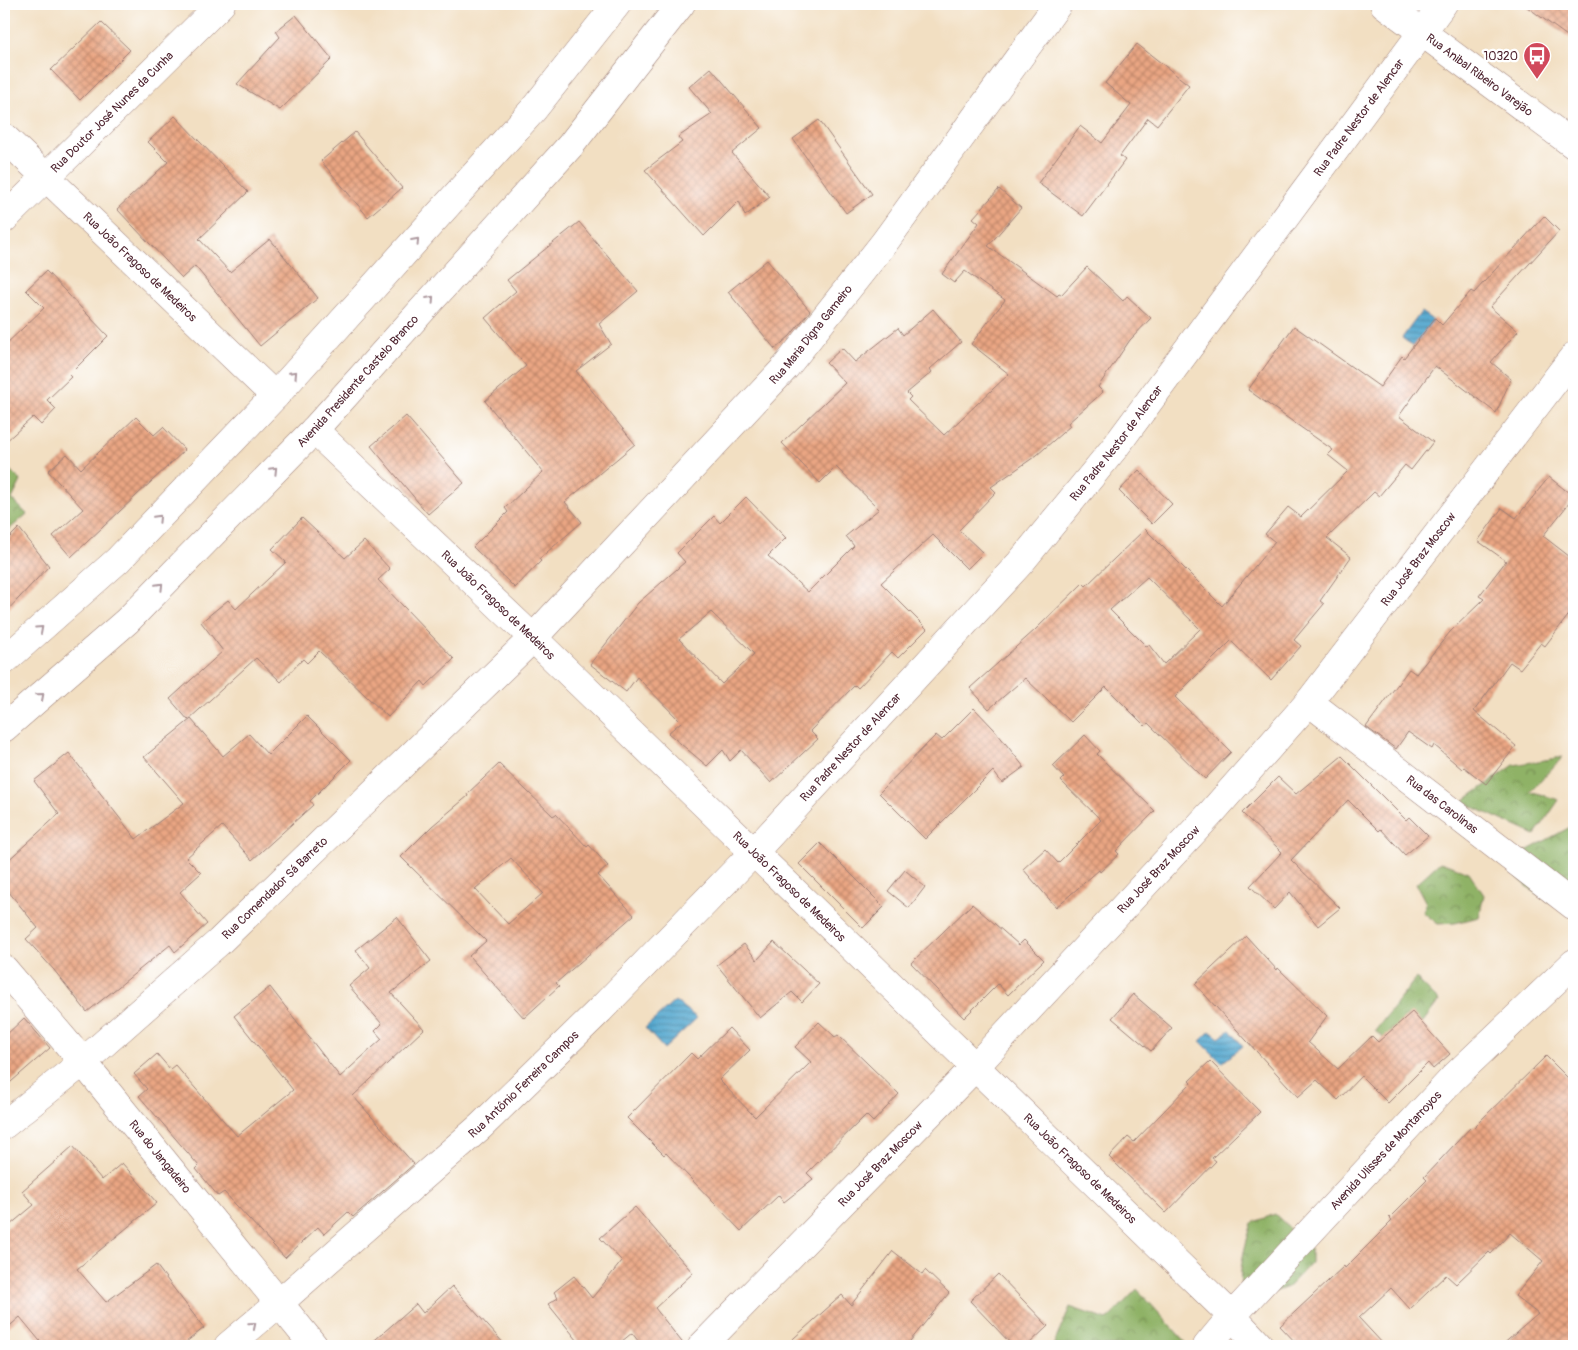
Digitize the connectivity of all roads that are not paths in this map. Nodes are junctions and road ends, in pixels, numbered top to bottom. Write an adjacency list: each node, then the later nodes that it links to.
1 (221, 4): 10 (street, Rua Doutor José Nunes da Cunha)
2 (617, 4): 13 (street, one-way to 2)
3 (681, 4): 14 (street, Avenida Presidente Castelo Branco, one-way to 3)
4 (1058, 4): 15 (street, Rua Maria Digna Gameiro)
5 (1384, 4): 7 (street, Rua Anibal Ribeiro Varejão)
6 (1443, 4): 7 (street, Rua Padre Nestor de Alencar)
7 (1423, 32): 9 (street, Rua Anibal Ribeiro Varejão); 19 (street, Rua Padre Nestor de Alencar)
8 (4, 137): 10 (street, Rua João Fragoso de Medeiros)
9 (1574, 144)
10 (46, 178): 11 (street, Rua Doutor José Nunes da Cunha); 13 (street, Rua João Fragoso de Medeiros)
11 (4, 219)
12 (1574, 356): 17 (street, Rua José Braz Moscow)
13 (274, 396): 16 (street, one-way to 13)
14 (314, 430): 15 (street, Rua João Fragoso de Medeiros); 18 (street, Avenida Presidente Castelo Branco, one-way to 14)
15 (533, 638): 19 (street, Rua João Fragoso de Medeiros); 23 (street, Rua Comendador Sá Barreto)
16 (4, 662)
17 (1309, 702): 20 (street, Rua das Carolinas); 24 (street, Rua José Braz Moscow)
18 (4, 728)
19 (754, 852): 24 (street, Rua João Fragoso de Medeiros); 26 (street, Rua Antônio Ferreira Campos)
20 (1574, 906)
21 (1574, 963): 27 (street, Avenida Ulisses de Montarroyos)
22 (4, 969): 23 (street, Rua do Jangadeiro)
23 (83, 1062): 25 (street, Rua Comendador Sá Barreto); 26 (street, Rua do Jangadeiro)
24 (975, 1067): 27 (street, Rua João Fragoso de Medeiros); 30 (street, Rua José Braz Moscow)
25 (4, 1125)
26 (279, 1303): 28 (street, Rua Antônio Ferreira Campos, one-way to 26); 29 (street, Rua do Jangadeiro)
27 (1232, 1316): 31 (street, Avenida Ulisses de Montarroyos); 32 (street, Rua João Fragoso de Medeiros)
28 (228, 1346)
29 (314, 1346)
30 (702, 1346)
31 (1207, 1346)
32 (1260, 1346)

